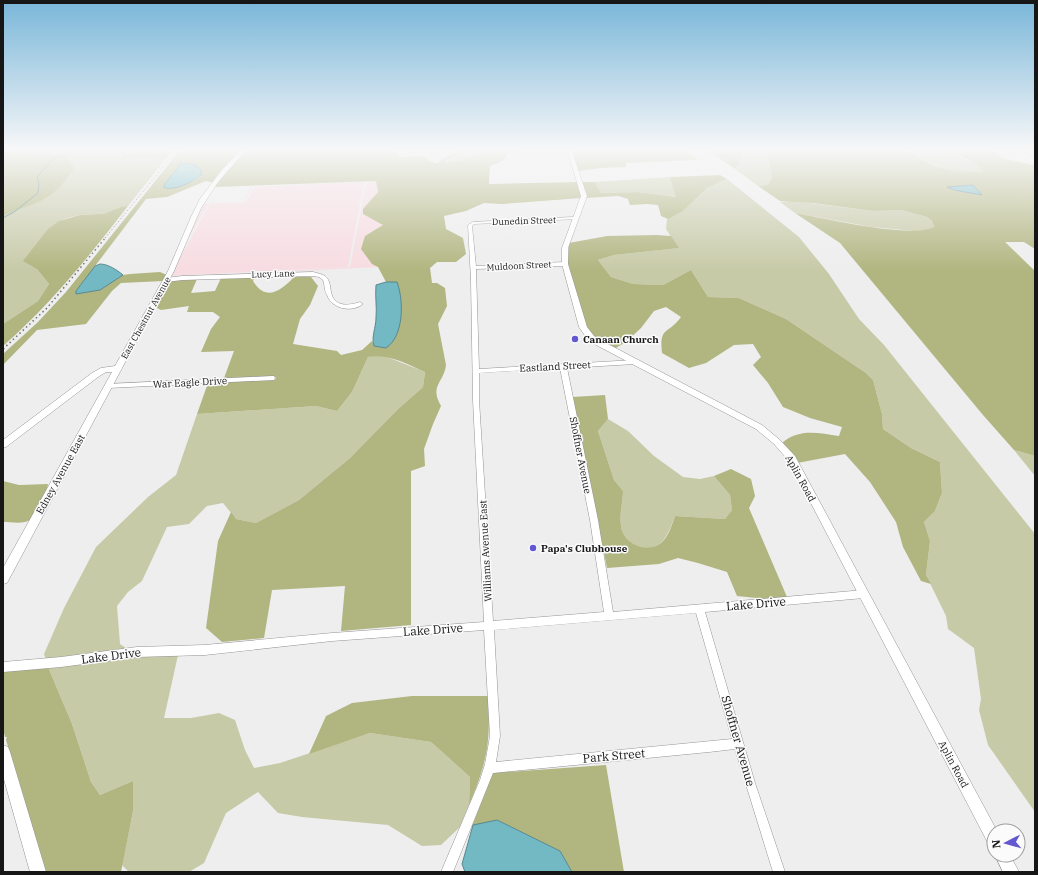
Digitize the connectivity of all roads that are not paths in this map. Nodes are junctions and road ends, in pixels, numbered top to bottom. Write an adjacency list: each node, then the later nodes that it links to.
1 (212, 190): 7 (street, East Chestnut Avenue)
2 (582, 190): 3 (street, Aplin Road)
3 (575, 218): 4 (street, Dunedin Street); 5 (street, Aplin Road)
4 (473, 223): 6 (street, Williams Avenue East)
5 (566, 264): 6 (street, Muldoon Street); 9 (street, Aplin Road)
6 (473, 268): 12 (street, Williams Avenue East)
7 (166, 280): 8 (street, Lucy Lane); 11 (street, East Chestnut Avenue)
8 (360, 304)
9 (635, 362): 10 (street, Eastland Street); 17 (street, Aplin Road)
10 (563, 366): 12 (street, Eastland Street); 19 (street, Shoffner Avenue)
11 (118, 368): 14 (street, Edney Avenue East); 15 (street, East Chestnut Avenue)
12 (476, 371): 20 (street, Williams Avenue East)
13 (272, 378): 14 (street, War Eagle Drive)
14 (108, 386): 16 (street, Edney Avenue East)
15 (3, 445)
16 (3, 579)
17 (864, 594): 18 (street, Lake Drive); 25 (street, Aplin Road)
18 (699, 608): 19 (street, Lake Drive); 22 (street, Shoffner Avenue)
19 (609, 616): 20 (street, Lake Drive)
20 (489, 626): 21 (street, Lake Drive); 24 (street, Williams Avenue East)
21 (3, 667)
22 (738, 743): 24 (street, Park Street); 29 (street, Shoffner Avenue)
23 (3, 752): 27 (street)
24 (489, 768): 28 (street, Williams Avenue East)
25 (986, 825)
26 (1006, 863): 30 (street)
27 (38, 872)
28 (447, 872)
29 (779, 872)
30 (1011, 872)

